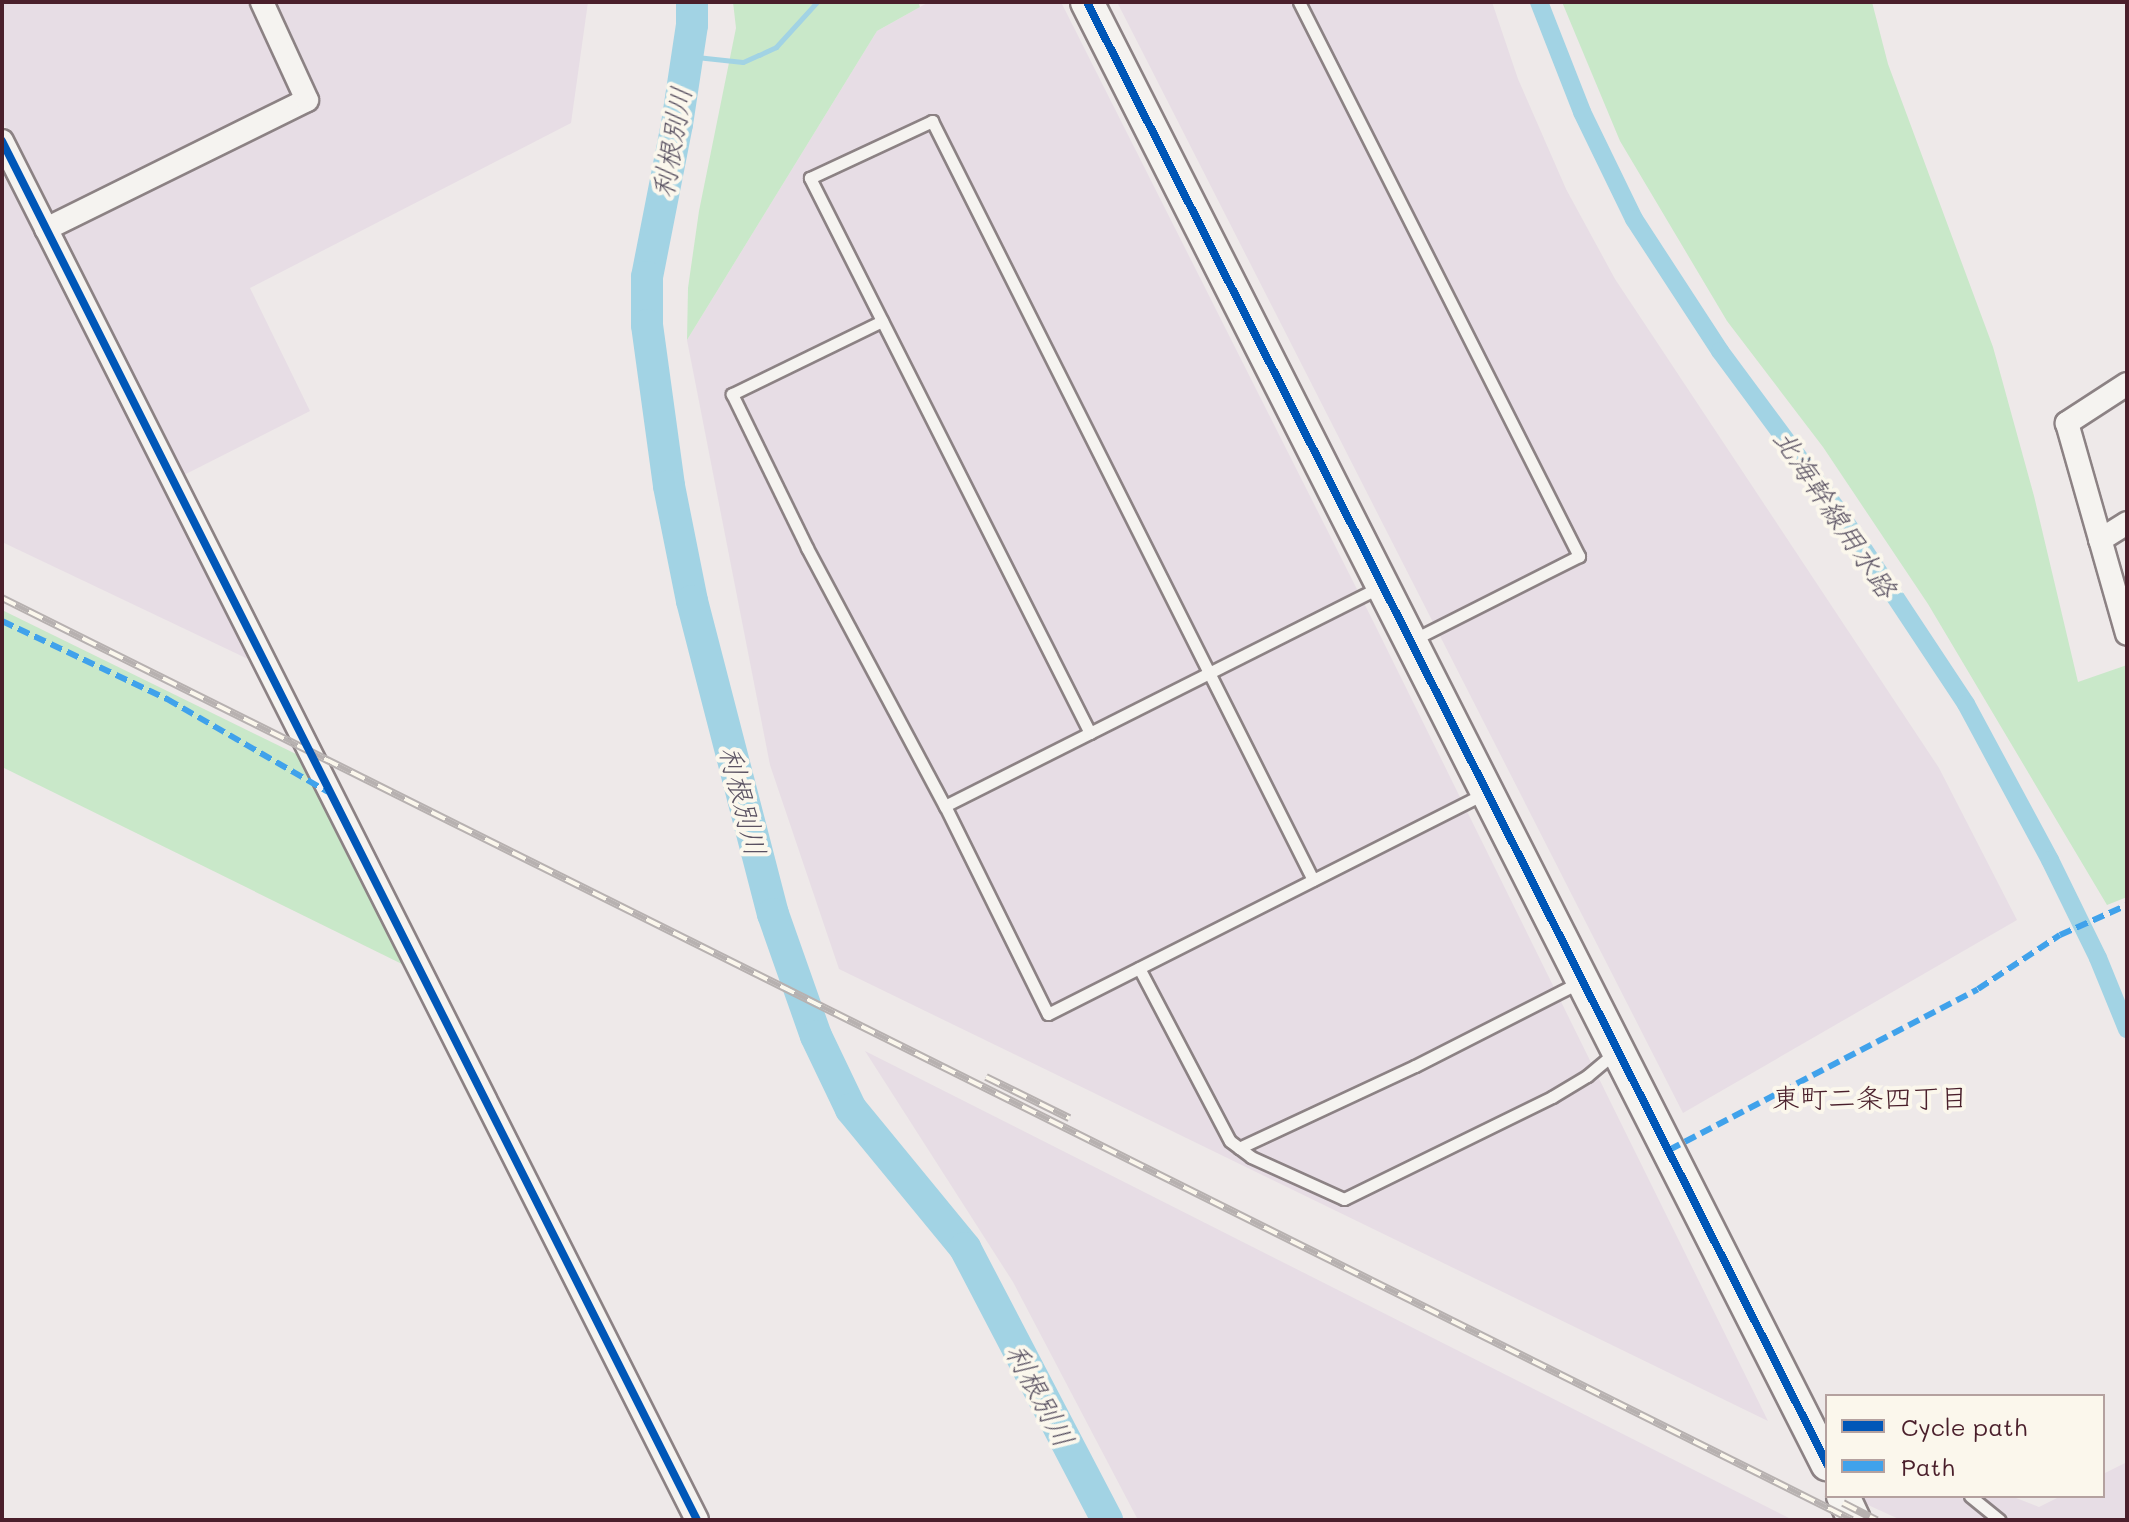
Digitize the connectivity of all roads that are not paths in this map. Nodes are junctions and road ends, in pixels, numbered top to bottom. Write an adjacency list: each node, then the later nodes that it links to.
1 (262, 2): 5 (street)
2 (1087, 2): 10 (street)
3 (1299, 2): 12 (lane)
4 (2, 141): 5 (street)
5 (46, 229): 25 (street)
6 (882, 321): 13 (lane); 14 (lane); 16 (lane)
7 (2127, 384): 9 (street)
8 (2127, 523): 9 (street)
9 (2100, 540): 11 (street)
10 (1384, 585): 12 (street); 13 (lane)
11 (2127, 634)
12 (1412, 640): 15 (street)
13 (1209, 673): 14 (lane); 17 (lane)
14 (1090, 733): 16 (lane)
15 (1488, 791): 17 (lane); 19 (street)
16 (945, 806): 18 (lane)
17 (1313, 880): 18 (lane)
18 (1139, 968): 21 (lane)
19 (1583, 980): 20 (street); 21 (lane)
20 (1618, 1049): 21 (lane); 22 (street)
21 (1239, 1148)
22 (1824, 1449)
23 (1844, 1498): 26 (street)
24 (1972, 1498): 27 (lane)
25 (697, 1520)
26 (1854, 1520)
27 (2000, 1520)

